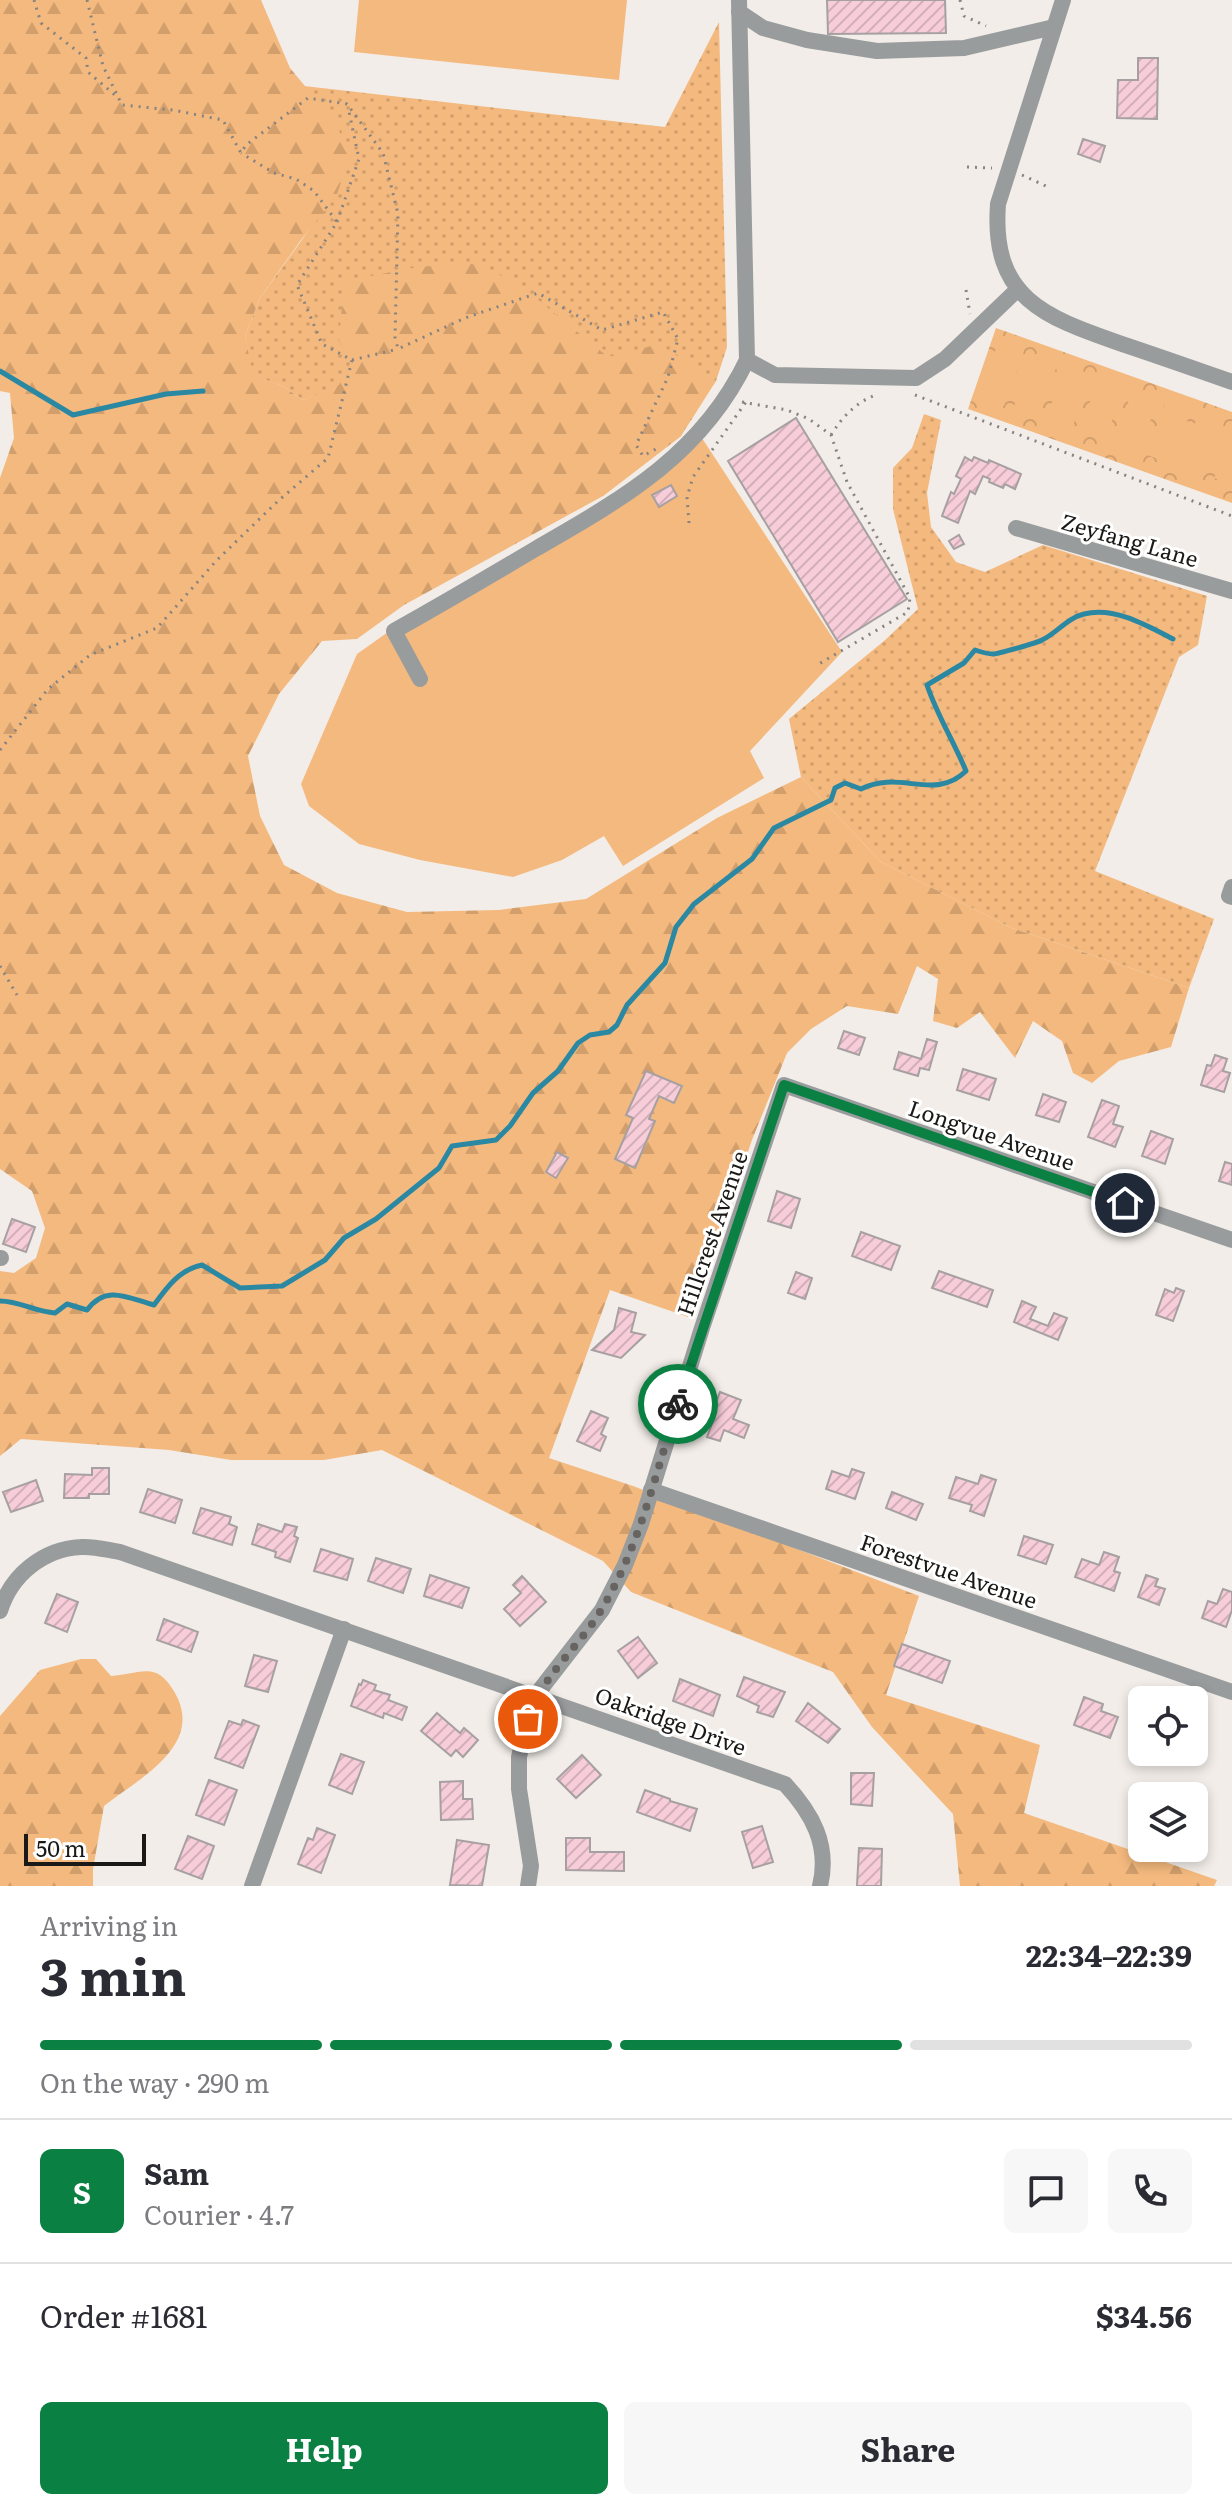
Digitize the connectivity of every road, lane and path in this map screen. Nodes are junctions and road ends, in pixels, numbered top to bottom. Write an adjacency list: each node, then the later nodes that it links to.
1 (34, 0): 8 (path)
2 (87, 0): 8 (path)
3 (960, 0): 7 (path)
4 (1063, 0): 6 (street)
5 (739, 6): 7 (street); 15 (street)
6 (1054, 27): 7 (street); 12 (street)
7 (988, 43)
8 (118, 97): 10 (path)
9 (347, 104): 10 (path); 11 (path); 13 (path)
10 (241, 153): 11 (path)
11 (337, 222): 14 (path)
12 (1018, 289): 15 (street); 16 (street)
13 (398, 349): 14 (path); 22 (path)
14 (352, 360): 29 (path)
15 (747, 360): 19 (street)
16 (1232, 382)
17 (889, 390): 21 (path)
18 (908, 391): 23 (path)
19 (725, 398): 20 (path); 28 (street)
20 (746, 402): 21 (path); 24 (path)
21 (831, 435): 27 (path)
22 (655, 450)
23 (1232, 516)
24 (689, 523)
25 (1016, 528): 26 (street, Zeyfang Lane)
26 (1232, 591)
27 (817, 665)
28 (420, 679)
29 (0, 750)
30 (1232, 887): 31 (street)
31 (1232, 897)
32 (0, 966): 33 (path)
33 (17, 995)
34 (784, 1085): 35 (street, Longvue Avenue); 36 (street, Hillcrest Avenue)
35 (1232, 1240)
36 (651, 1490): 39 (street, Forestvue Avenue); 40 (street, Hillcrest Avenue)
37 (0, 1611): 38 (street, Oakridge Drive)
38 (344, 1629): 40 (street, Oakridge Drive); 41 (street)
39 (1232, 1692)
40 (536, 1695): 42 (street); 43 (street, Oakridge Drive)
41 (252, 1886)
42 (528, 1886)
43 (820, 1886)

